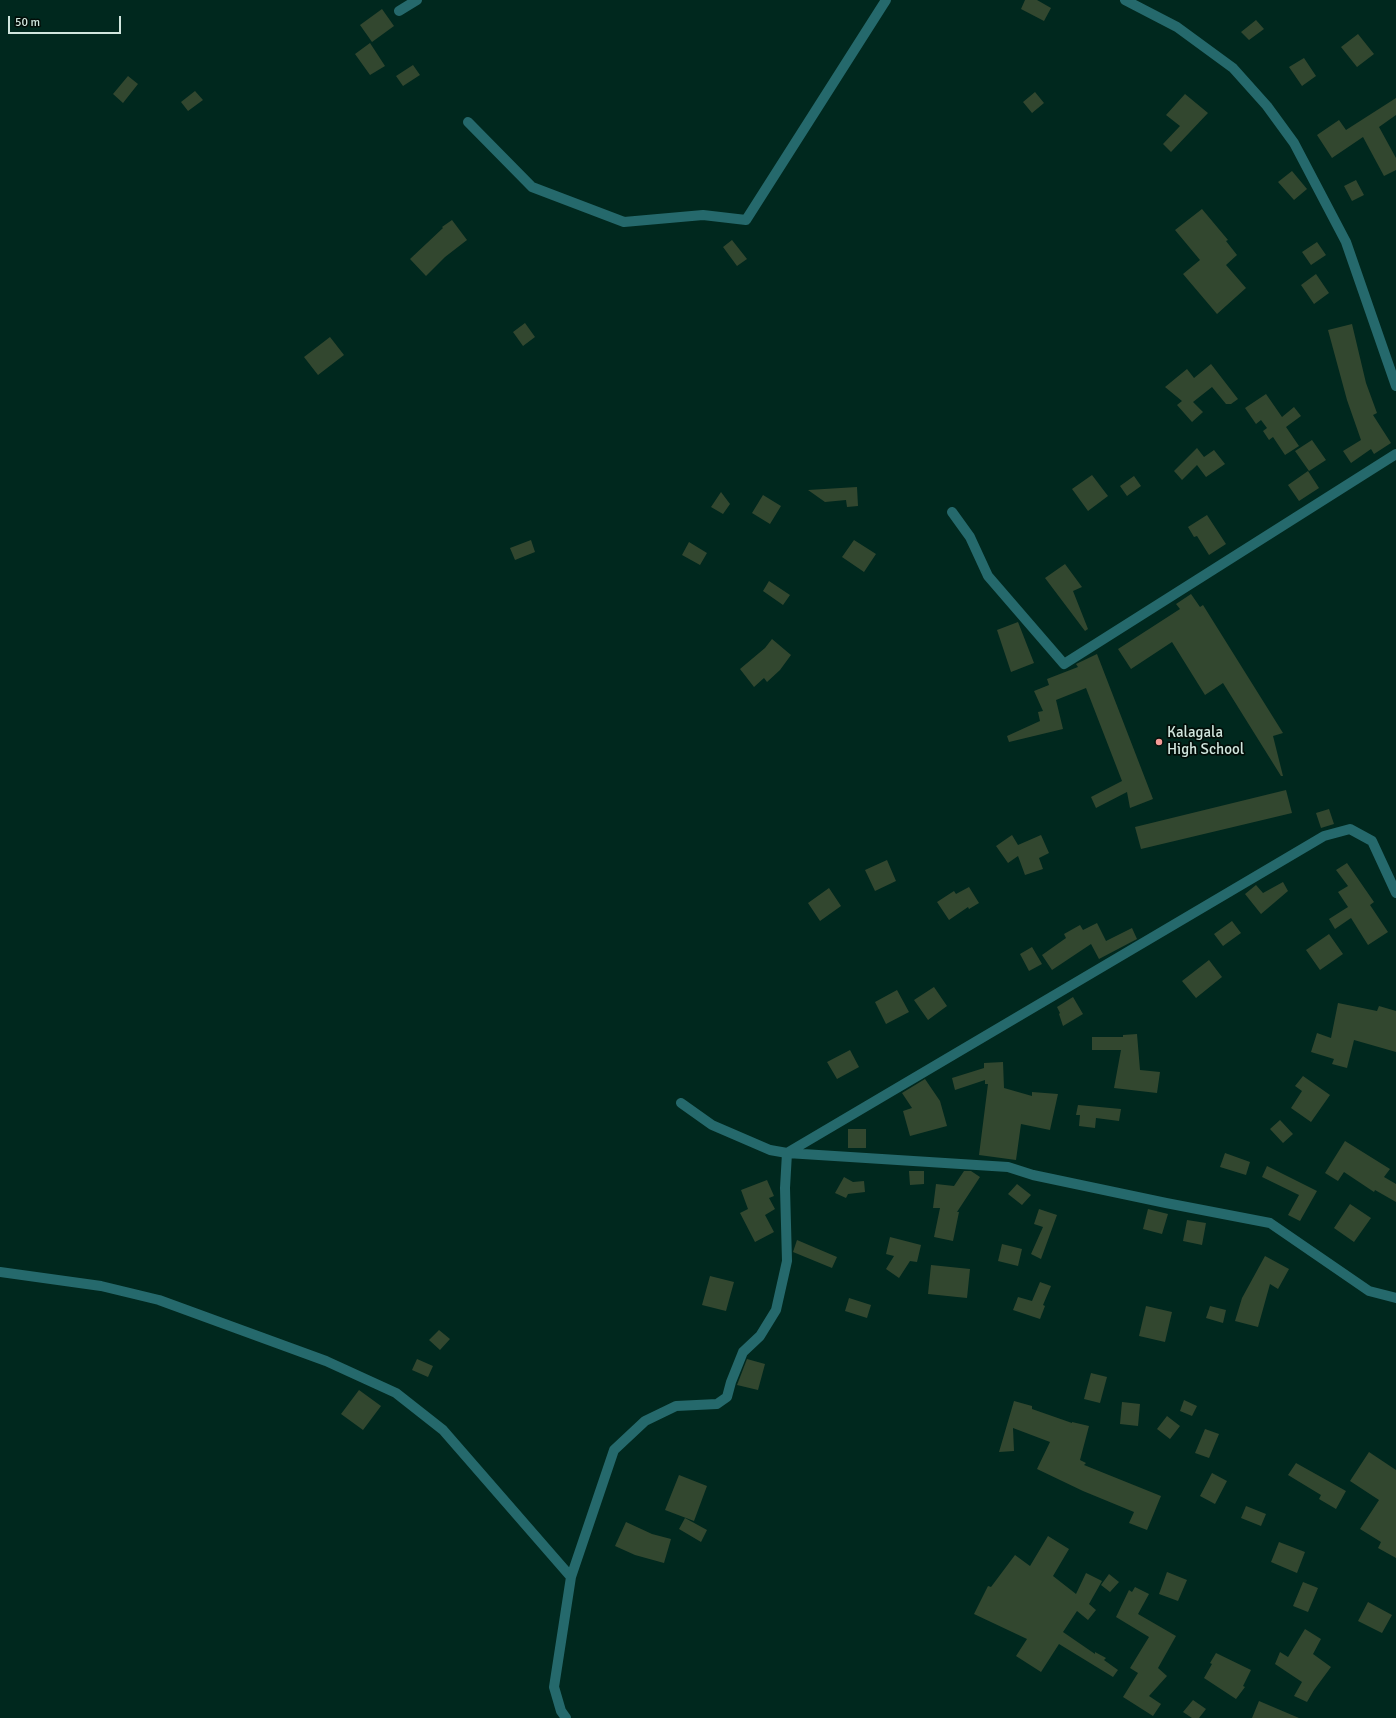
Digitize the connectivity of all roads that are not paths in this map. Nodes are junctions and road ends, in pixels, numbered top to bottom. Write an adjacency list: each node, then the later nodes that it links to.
1 (417, 0): 4 (street)
2 (886, 0): 5 (street)
3 (1126, 0): 6 (street)
4 (399, 11)
5 (468, 122)
6 (1396, 386)
7 (1396, 454): 8 (street)
8 (952, 512)
9 (1396, 893): 11 (street)
10 (681, 1103): 11 (street)
11 (787, 1153): 13 (street); 14 (street)
12 (0, 1272): 14 (street)
13 (1396, 1298)
14 (572, 1577): 15 (street)
15 (566, 1718)

